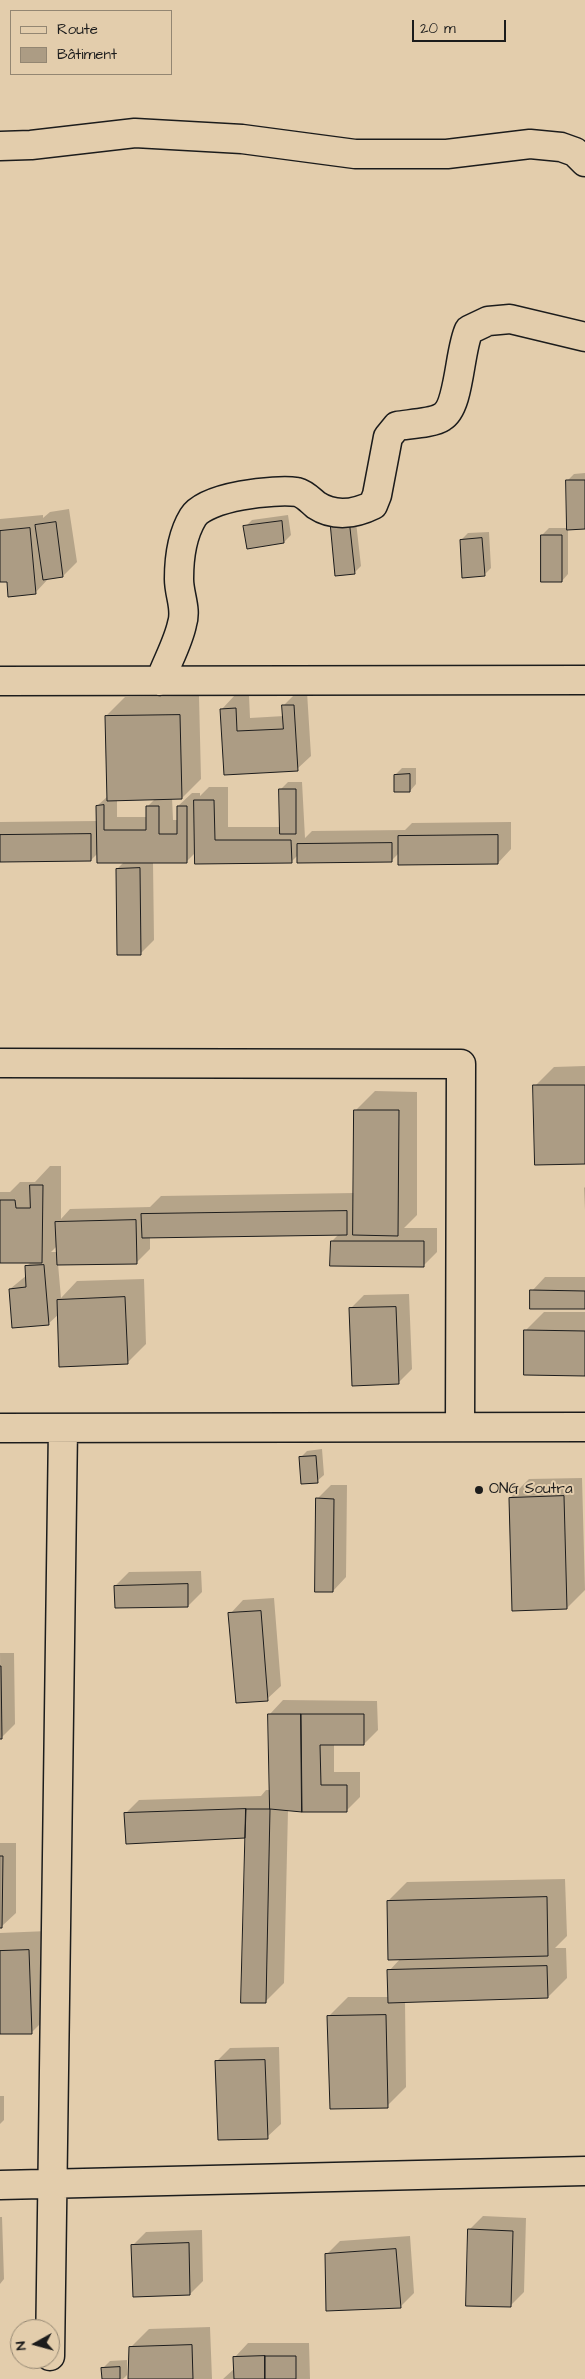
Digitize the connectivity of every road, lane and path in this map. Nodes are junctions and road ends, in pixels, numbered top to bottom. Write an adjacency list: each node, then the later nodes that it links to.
1 (0, 146): 2 (street)
2 (585, 162)
3 (585, 336): 6 (street)
4 (585, 680): 6 (street)
5 (0, 681): 6 (street)
6 (160, 681)
7 (0, 1063): 9 (street)
8 (585, 1426): 9 (street)
9 (460, 1427): 11 (street)
10 (0, 1428): 11 (street)
11 (63, 1428): 13 (street)
12 (585, 2171): 13 (street)
13 (52, 2184): 14 (street); 15 (street)
14 (0, 2185)
15 (50, 2319)

